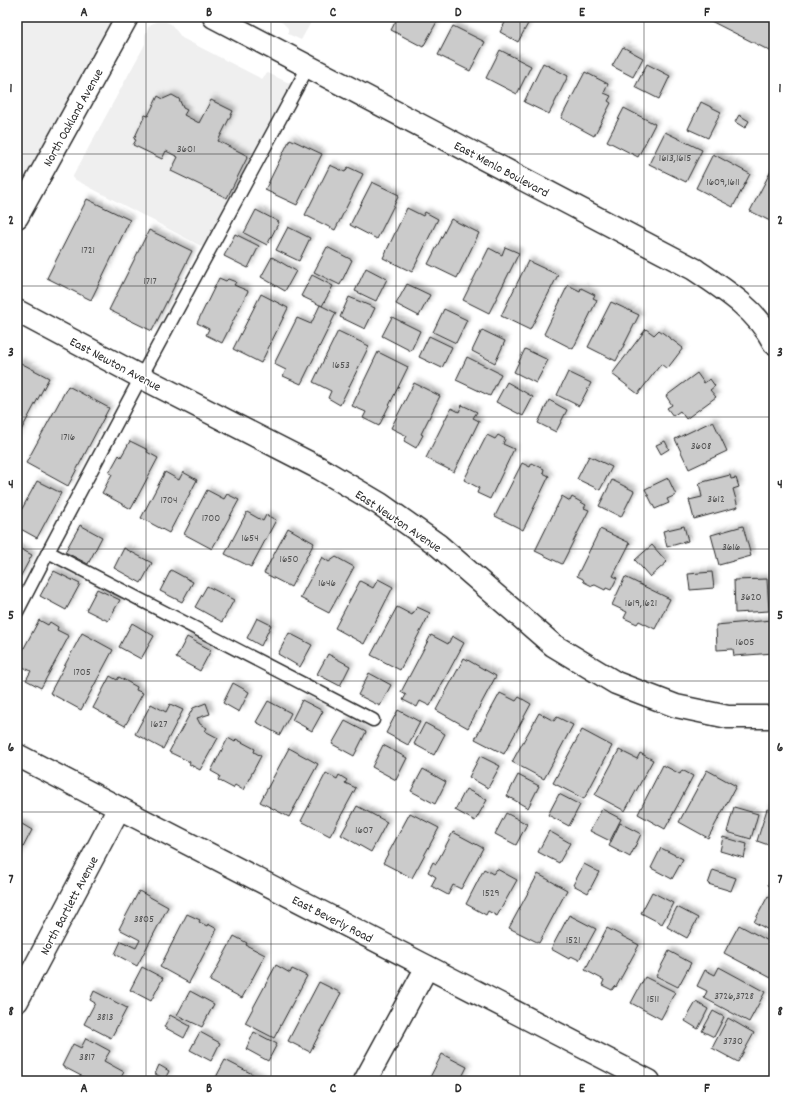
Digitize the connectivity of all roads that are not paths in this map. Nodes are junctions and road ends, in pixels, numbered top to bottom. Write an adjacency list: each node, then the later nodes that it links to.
1 (127, 17): 4 (street, North Oakland Avenue)
2 (214, 17): 3 (street, East Menlo Boulevard)
3 (308, 67): 6 (street, East Menlo Boulevard); 7 (lane)
4 (17, 217)
5 (17, 311): 7 (street, East Newton Avenue)
6 (774, 342)
7 (141, 377): 8 (lane); 10 (street, East Newton Avenue)
8 (48, 552): 9 (lane); 11 (lane)
9 (17, 612)
10 (774, 717)
11 (373, 720)
12 (17, 755): 13 (street, East Beverly Road)
13 (119, 808): 14 (street, East Beverly Road); 15 (street, North Bartlett Avenue)
14 (427, 967): 16 (street); 17 (street, East Beverly Road)
15 (17, 1001)
16 (365, 1081)
17 (649, 1081)

